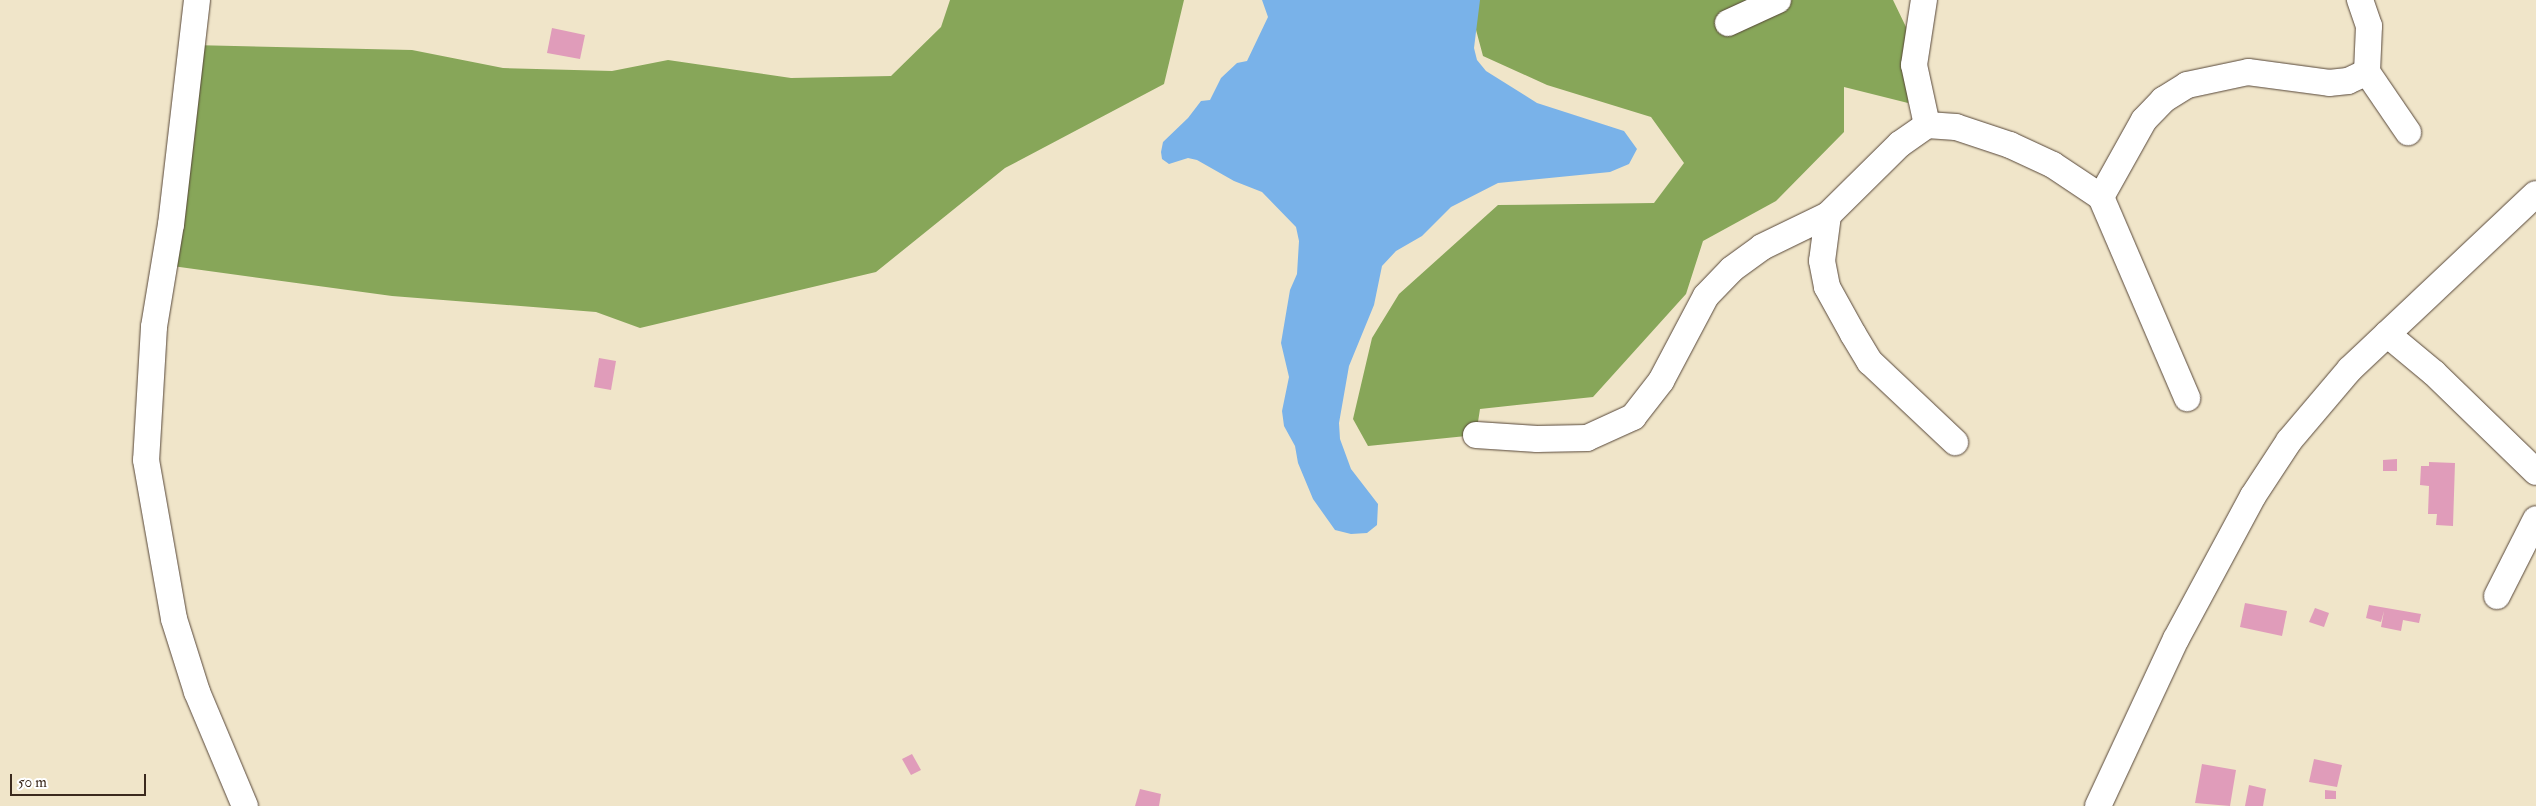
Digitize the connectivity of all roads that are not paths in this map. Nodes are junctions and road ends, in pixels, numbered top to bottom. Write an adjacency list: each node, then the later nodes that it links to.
1 (197, 0): 19 (street)
2 (1778, 0): 5 (street)
3 (1924, 0): 7 (street)
4 (2360, 0): 6 (street)
5 (1728, 23)
6 (2367, 72): 8 (street); 10 (street)
7 (1927, 125): 10 (street); 11 (street)
8 (2408, 132)
9 (2536, 194): 12 (street)
10 (2101, 197): 13 (street)
11 (1828, 215): 14 (street); 15 (street)
12 (2387, 334): 16 (street); 20 (street)
13 (2187, 398)
14 (1476, 435)
15 (1956, 442)
16 (2536, 472)
17 (2536, 519): 18 (street)
18 (2497, 596)
19 (245, 806)
20 (2098, 806)

